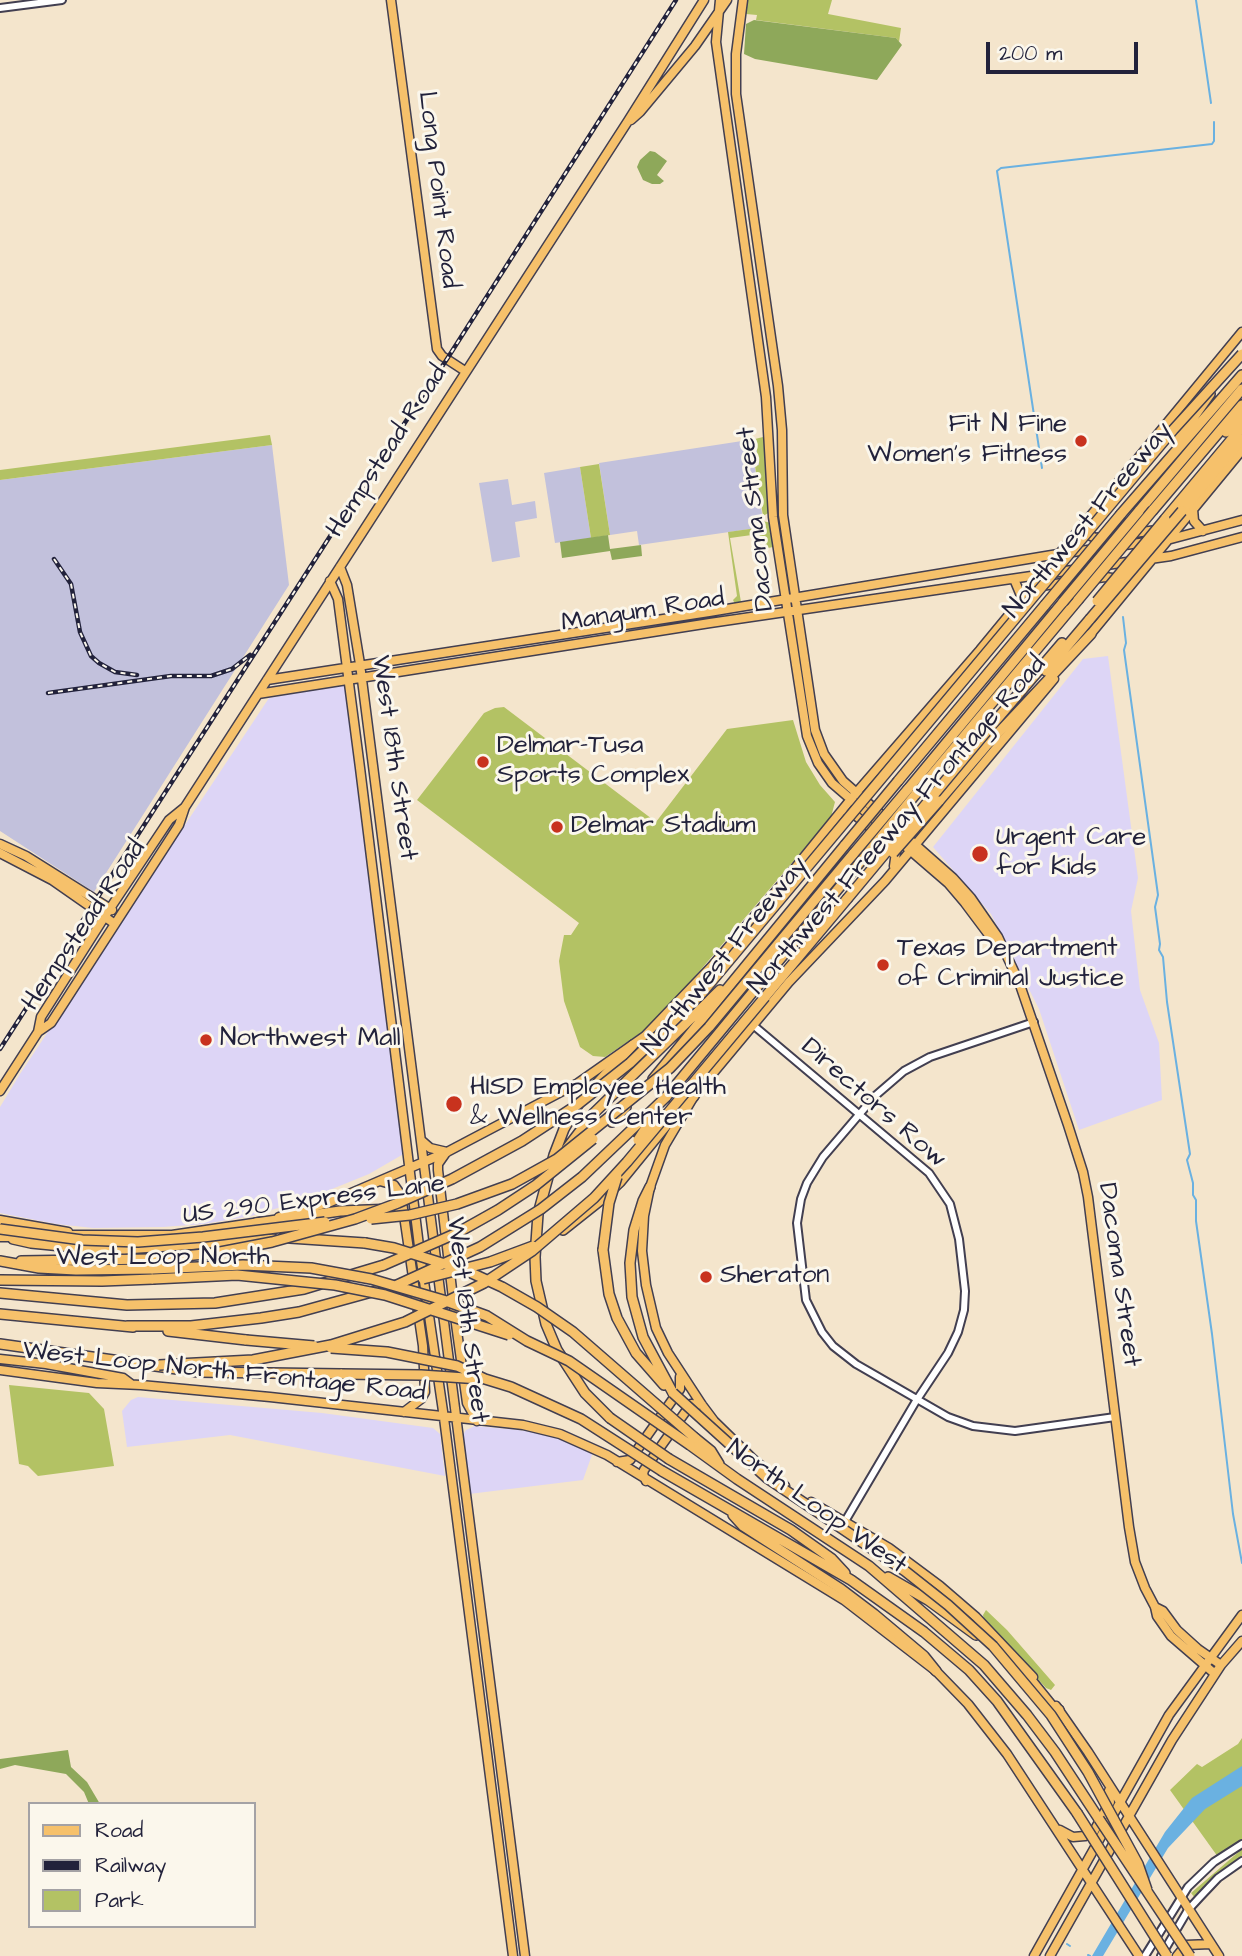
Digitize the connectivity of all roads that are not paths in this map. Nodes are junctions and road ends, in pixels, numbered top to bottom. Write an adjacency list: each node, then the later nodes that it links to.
1 (62, 0): 7 (street)
2 (391, 0): 14 (main road, Long Point Road)
3 (704, 0): 11 (main road, Hempstead Road)
4 (720, 0): 8 (main road, Dacoma Street)
5 (727, 0): 8 (main road, Hempstead Road)
6 (743, 0): 41 (main road, Dacoma Street)
7 (0, 8)
8 (718, 15): 9 (main road, Hempstead Road); 10 (main road, Dacoma Street)
9 (695, 46): 10 (main road); 11 (main road, Hempstead Road)
10 (718, 53): 41 (main road, Dacoma Street)
11 (628, 121): 14 (main road, Hempstead Road)
12 (1242, 332): 25 (main road, Northwest Freeway Frontage Road)
13 (1242, 351): 23 (highway); 108 (highway, bridge)
14 (466, 371): 33 (main road, Hempstead Road)
15 (1242, 375): 23 (highway, Northwest Freeway)
16 (1242, 389): 63 (highway, US 290 Express Lane, bridge)
17 (1242, 404): 21 (highway, Northwest Freeway)
18 (1242, 416): 21 (highway)
19 (1242, 427): 60 (highway, bridge)
20 (1242, 439): 60 (highway, bridge)
21 (1208, 445): 63 (highway, Northwest Freeway, bridge)
22 (1242, 450): 24 (main road, Northwest Freeway Frontage Road)
23 (1164, 462): 80 (highway, Northwest Freeway, bridge)
24 (1193, 509): 27 (main road, Northwest Freeway Frontage Road); 28 (main road)
25 (1091, 516): 27 (main road); 31 (main road, Northwest Freeway Frontage Road)
26 (1242, 520): 28 (main road, Mangum Road)
27 (1181, 523): 30 (main road, Northwest Freeway Frontage Road)
28 (1203, 531): 30 (main road, Mangum Road)
29 (1242, 537): 32 (main road, Mangum Road)
30 (1167, 540): 31 (main road, Mangum Road); 32 (main road, Northwest Freeway Frontage Road)
31 (1058, 554): 34 (main road, Mangum Road); 35 (main road, Northwest Freeway Frontage Road)
32 (1152, 559): 35 (main road, Mangum Road); 43 (main road, Northwest Freeway Frontage Road)
33 (340, 567): 37 (main road, Hempstead Road); 46 (main road, West 18th Street)
34 (963, 571): 38 (main road, Mangum Road); 39 (main road)
35 (1041, 575): 36 (main road, Mangum Road); 40 (main road, Northwest Freeway Frontage Road)
36 (1014, 579): 39 (main road, Mangum Road); 40 (main road)
37 (330, 581): 48 (main road, West 18th Street); 58 (main road, Hempstead Road)
38 (877, 585): 41 (main road, Mangum Road); 42 (main road)
39 (965, 587): 42 (main road, Mangum Road)
40 (1025, 595): 43 (main road); 64 (main road, Northwest Freeway Frontage Road)
41 (790, 598): 44 (main road, Dacoma Street); 45 (main road, Mangum Road)
42 (879, 598): 44 (main road, Mangum Road)
43 (1120, 598): 51 (main road, Northwest Freeway Frontage Road)
44 (791, 611): 49 (main road, Mangum Road); 64 (main road, Dacoma Street)
45 (709, 612): 47 (main road, Mangum Road); 49 (main road)
46 (353, 619): 48 (main road); 53 (main road, West 18th Street)
47 (637, 622): 50 (main road); 52 (main road, Mangum Road)
48 (341, 623): 55 (main road, West 18th Street)
49 (710, 623): 50 (main road, Mangum Road)
50 (639, 634): 54 (main road, Mangum Road)
51 (1091, 634): 69 (main road, Northwest Freeway Frontage Road); 75 (highway, bridge)
52 (443, 652): 53 (main road, Mangum Road); 54 (main road)
53 (360, 664): 55 (main road, Mangum Road); 56 (main road, West 18th Street)
54 (445, 664): 56 (main road, Mangum Road)
55 (346, 666): 57 (main road, West 18th Street); 58 (main road, Mangum Road)
56 (362, 676): 57 (main road, Mangum Road); 61 (main road, West 18th Street)
57 (348, 679): 59 (main road, Mangum Road); 62 (main road, West 18th Street)
58 (267, 680): 59 (main road, Hempstead Road)
59 (258, 694): 65 (main road, Hempstead Road)
60 (986, 732): 75 (highway, bridge)
61 (374, 765): 62 (main road); 66 (main road, West 18th Street)
62 (360, 768): 67 (main road, West 18th Street)
63 (911, 792): 91 (highway, Northwest Freeway, bridge); 100 (highway, US 290 Express Lane, bridge)
64 (853, 797): 69 (main road, Dacoma Street); 71 (main road, Northwest Freeway Frontage Road)
65 (185, 807): 76 (main road, Hempstead Road); 77 (main road, Hempstead Road)
66 (380, 820): 67 (main road); 73 (main road, West 18th Street)
67 (367, 822): 74 (main road, West 18th Street)
68 (0, 844): 76 (main road)
69 (913, 847): 72 (main road, Northwest Freeway Frontage Road); 81 (main road, Dacoma Street)
70 (0, 853): 76 (main road)
71 (808, 853): 72 (main road); 86 (main road, Northwest Freeway Frontage Road)
72 (890, 876): 83 (main road, Northwest Freeway Frontage Road)
73 (390, 893): 74 (main road); 78 (main road, West 18th Street)
74 (376, 895): 79 (main road, West 18th Street)
75 (848, 899): 117 (highway, bridge)
76 (107, 912): 77 (main road); 85 (main road, Hempstead Road)
77 (118, 920): 85 (main road, Hempstead Road)
78 (399, 965): 79 (main road); 82 (main road, West 18th Street)
79 (385, 967): 84 (main road, West 18th Street)
80 (738, 973): 99 (highway); 111 (highway, Northwest Freeway, bridge)
81 (1034, 1022): 92 (street); 126 (main road, Dacoma Street)
82 (405, 1024): 84 (main road); 87 (main road, West 18th Street)
83 (753, 1025): 90 (main road, Northwest Freeway Frontage Road); 92 (street, Directors Row)
84 (393, 1026): 88 (main road, West 18th Street)
85 (37, 1032): 89 (main road, Hempstead Road)
86 (633, 1045): 94 (main road, Northwest Freeway Frontage Road); 99 (highway)
87 (414, 1088): 88 (main road); 93 (main road, West 18th Street)
88 (401, 1089): 96 (main road, West 18th Street)
89 (0, 1091)
90 (694, 1096): 98 (main road, Northwest Freeway Frontage Road); 110 (highway, bridge)
91 (666, 1097): 110 (highway, bridge); 122 (highway, bridge)
92 (860, 1115): 123 (street, Directors Row); 123 (street)
93 (422, 1141): 94 (main road); 95 (main road, West 18th Street)
94 (447, 1152): 95 (main road, Northwest Freeway Frontage Road); 129 (main road)
95 (425, 1161): 96 (main road, Northwest Freeway Frontage Road); 128 (main road, West 18th Street)
96 (410, 1167): 97 (main road); 127 (main road, West 18th Street)
97 (380, 1181): 102 (main road); 125 (main road)
98 (650, 1187): 119 (main road, Northwest Freeway Frontage Road); 122 (highway)
99 (544, 1193): 138 (highway, bridge)
100 (435, 1209): 102 (highway, bridge); 103 (highway, US 290 Express Lane, bridge)
101 (0, 1220): 104 (main road)
102 (256, 1223): 104 (main road)
103 (0, 1230)
104 (82, 1233): 106 (main road)
105 (0, 1237): 106 (main road)
106 (13, 1239): 130 (highway, bridge)
107 (1, 1261): 108 (highway)
108 (152, 1264): 114 (highway, bridge)
109 (0, 1280): 114 (highway, West Loop North, bridge)
110 (392, 1287): 113 (highway)
111 (0, 1293)
112 (0, 1314): 113 (highway)
113 (127, 1326): 120 (highway, bridge)
114 (527, 1341): 130 (highway, North Loop West, bridge)
115 (0, 1344): 117 (highway)
116 (0, 1359): 121 (main road)
117 (159, 1365): 120 (highway, bridge)
118 (0, 1370): 121 (main road, West Loop North Frontage Road)
119 (678, 1371): 124 (main road, Northwest Freeway Frontage Road); 131 (main road)
120 (485, 1379): 135 (highway, North Loop West, bridge)
121 (131, 1384): 125 (main road, West Loop North Frontage Road)
122 (673, 1393): 162 (highway, bridge)
123 (916, 1401): 126 (street); 136 (street, Directors Row)
124 (702, 1405): 134 (main road); 136 (main road, Northwest Freeway Frontage Road)
125 (404, 1412): 127 (main road, West Loop North Frontage Road)
126 (1115, 1417): 139 (main road, Dacoma Street)
127 (444, 1418): 128 (main road, West Loop North Frontage Road); 132 (main road, West 18th Street)
128 (458, 1418): 129 (main road, West Loop North Frontage Road); 133 (main road, West 18th Street)
129 (477, 1421): 131 (main road, West Loop North Frontage Road)
130 (692, 1441): 137 (highway, North Loop West)
131 (617, 1462): 134 (main road, West Loop North Frontage Road)
132 (450, 1472): 133 (main road); 149 (main road, West 18th Street)
133 (464, 1473): 147 (main road, West 18th Street)
134 (646, 1481): 145 (main road, West Loop North Frontage Road)
135 (727, 1508): 138 (highway, North Loop West); 145 (highway)
136 (844, 1523): 148 (main road, Northwest Freeway Frontage Road)
137 (869, 1566): 148 (highway); 162 (highway, North Loop West, bridge)
138 (851, 1580): 173 (highway, North Loop West, bridge)
139 (1155, 1607): 142 (main road, Dacoma Street); 143 (main road, Dacoma Street)
140 (1241, 1616): 142 (main road)
141 (1242, 1641): 144 (main road)
142 (1210, 1657): 143 (main road); 144 (main road, Dacoma Street)
143 (1204, 1665): 146 (main road, Dacoma Street); 150 (main road)
144 (1221, 1665): 146 (main road)
145 (936, 1671): 155 (main road, West Loop North Frontage Road)
146 (1215, 1674): 151 (main road)
147 (494, 1709): 149 (main road); 156 (main road, West 18th Street)
148 (1059, 1710): 152 (main road, Northwest Freeway Frontage Road)
149 (481, 1711): 157 (main road, West 18th Street)
150 (1159, 1733): 151 (main road); 153 (main road)
151 (1172, 1740): 154 (main road)
152 (1108, 1786): 153 (main road, Northwest Freeway Frontage Road); 155 (main road)
153 (1120, 1804): 154 (main road, Northwest Freeway Frontage Road); 160 (main road)
154 (1129, 1817): 161 (main road); 163 (main road, Northwest Freeway Frontage Road)
155 (1058, 1829): 160 (main road, West Loop North Frontage Road)
156 (511, 1842): 157 (main road); 167 (main road, West 18th Street)
157 (498, 1844): 166 (main road, West 18th Street)
158 (1242, 1844): 163 (street)
159 (1242, 1861): 164 (street)
160 (1083, 1868): 161 (main road, West Loop North Frontage Road); 168 (main road)
161 (1091, 1881): 169 (main road); 170 (main road, West Loop North Frontage Road)
162 (1147, 1890): 175 (highway, North Loop West, bridge)
163 (1178, 1894): 164 (main road, Northwest Freeway Frontage Road); 171 (street)
164 (1188, 1910): 165 (main road, Northwest Freeway Frontage Road); 172 (street)
165 (1211, 1944): 174 (main road); 176 (main road, Northwest Freeway Frontage Road)
166 (513, 1956)
167 (526, 1956)
168 (1034, 1956)
169 (1051, 1956)
170 (1139, 1956)
171 (1145, 1956)
172 (1161, 1956)
173 (1167, 1956)
174 (1177, 1956)
175 (1189, 1956)
176 (1219, 1956)

